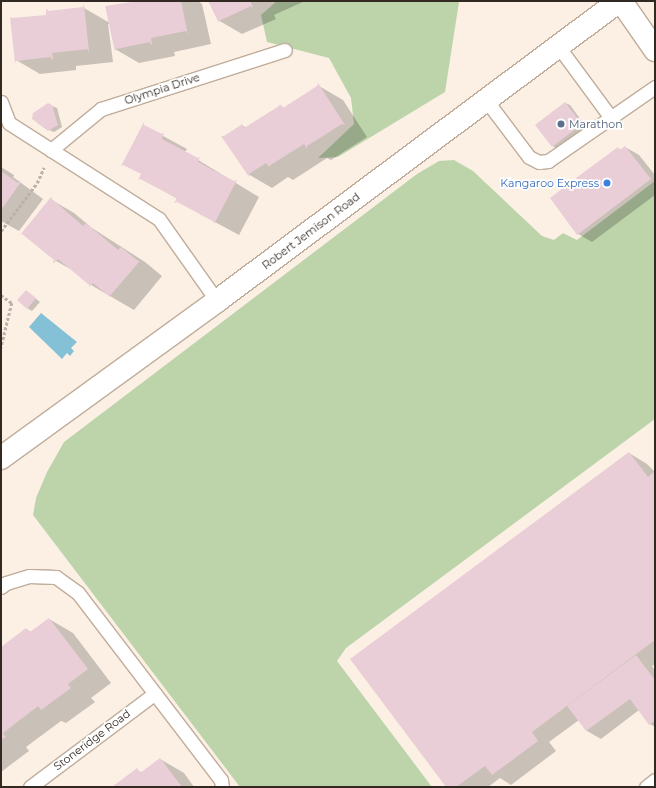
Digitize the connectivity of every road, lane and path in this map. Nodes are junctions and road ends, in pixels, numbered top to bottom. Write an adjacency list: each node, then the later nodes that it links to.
1 (620, 1): 2 (street, Robert Jemison Road); 4 (street)
2 (558, 46): 6 (street, Robert Jemison Road); 8 (lane)
3 (285, 50): 9 (lane, Olympia Drive)
4 (655, 50)
5 (655, 87): 8 (lane)
6 (486, 100): 8 (lane); 12 (street, Robert Jemison Road)
7 (1, 102): 9 (lane)
8 (610, 118)
9 (51, 150): 10 (path); 12 (lane)
10 (1, 231)
11 (1, 295): 13 (path)
12 (217, 301): 14 (street, Robert Jemison Road)
13 (1, 348)
14 (1, 458)
15 (1, 587): 16 (lane)
16 (155, 694): 18 (lane, Stoneridge Road); 19 (lane)
17 (655, 780): 20 (lane)
18 (30, 787)
19 (222, 787)
20 (646, 787)

